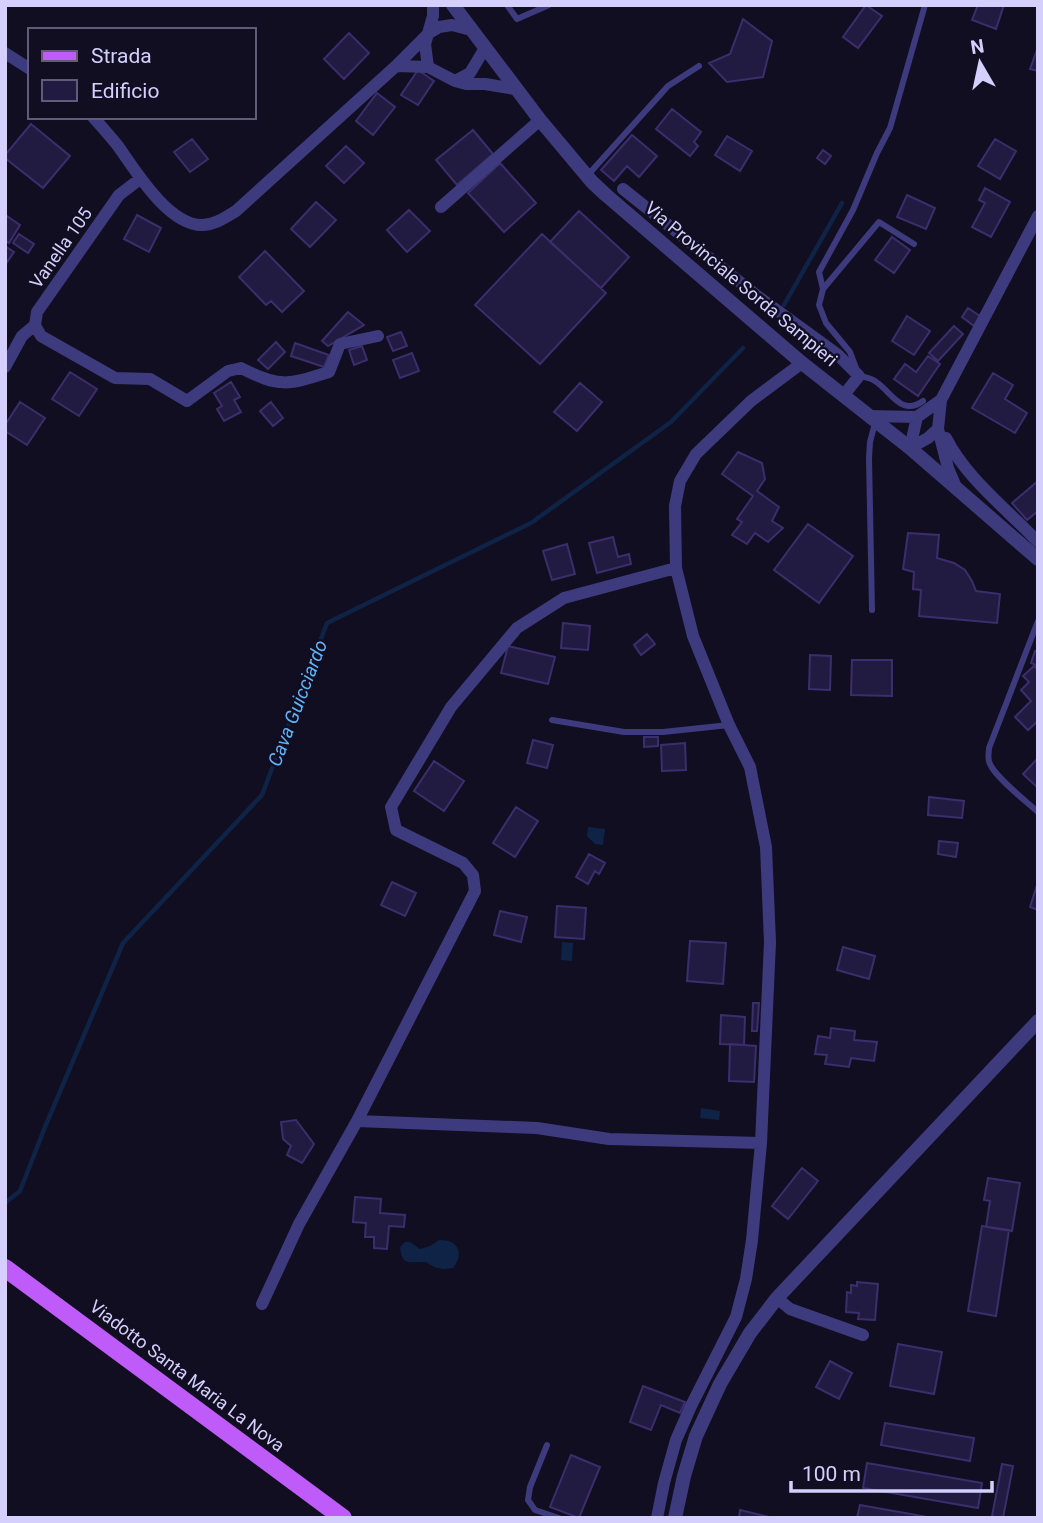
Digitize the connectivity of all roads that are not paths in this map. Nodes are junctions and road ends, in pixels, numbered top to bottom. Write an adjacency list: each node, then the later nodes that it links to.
1 (433, 5): 7 (street)
2 (453, 5): 6 (street, Via Provinciale Sorda Sampieri)
3 (507, 5): 4 (lane)
4 (548, 5)
5 (925, 5): 25 (lane)
6 (471, 30): 7 (street); 8 (street, Via Provinciale Sorda Sampieri)
7 (429, 33): 11 (street); 12 (street)
8 (485, 48): 14 (street); 15 (street, Via Provinciale Sorda Sampieri)
9 (5, 53): 13 (street)
10 (699, 65): 18 (lane)
11 (396, 66): 12 (street); 19 (street)
12 (428, 67): 14 (street)
13 (28, 68)
14 (455, 81): 15 (street)
15 (515, 89): 17 (street, Via Provinciale Sorda Sampieri)
16 (95, 119): 19 (street)
17 (540, 120): 18 (street, Via Provinciale Sorda Sampieri); 21 (street)
18 (587, 176): 28 (street, Via Provinciale Sorda Sampieri)
19 (140, 179): 26 (street, Vanella 105)
20 (623, 189): 30 (street)
21 (441, 208)
22 (1038, 216): 23 (street)
23 (1034, 233): 32 (street)
24 (914, 244): 25 (lane)
25 (823, 289): 30 (lane)
26 (35, 325): 27 (street); 29 (street, Vanella 105)
27 (378, 336)
28 (802, 363): 31 (street, Via Provinciale Sorda Sampieri); 41 (street)
29 (5, 368)
30 (859, 376): 31 (street); 33 (lane)
31 (843, 396): 35 (street, Via Provinciale Sorda Sampieri)
32 (941, 400): 34 (street); 36 (street)
33 (923, 401)
34 (917, 417): 35 (street); 37 (street)
35 (872, 418): 37 (street, Via Provinciale Sorda Sampieri); 42 (lane)
36 (939, 423): 37 (street); 38 (street); 39 (street)
37 (910, 448): 38 (street, Via Provinciale Sorda Sampieri)
38 (958, 490): 40 (street, Via Provinciale Sorda Sampieri)
39 (1038, 542)
40 (1038, 559)
41 (676, 568): 45 (street); 48 (street)
42 (872, 610)
43 (1038, 621): 46 (lane)
44 (552, 720): 45 (lane)
45 (729, 725): 49 (street)
46 (1038, 812)
47 (1038, 1021): 51 (street)
48 (356, 1121): 49 (street); 52 (street)
49 (761, 1143): 58 (street)
50 (5, 1268): 56 (main road, Viadotto Santa Maria La Nova)
51 (776, 1298): 53 (street); 55 (street)
52 (262, 1304)
53 (863, 1335)
54 (547, 1445): 57 (lane)
55 (684, 1476): 59 (street); 60 (street)
56 (343, 1518)
57 (559, 1518)
58 (657, 1518)
59 (665, 1518)
60 (674, 1518)

